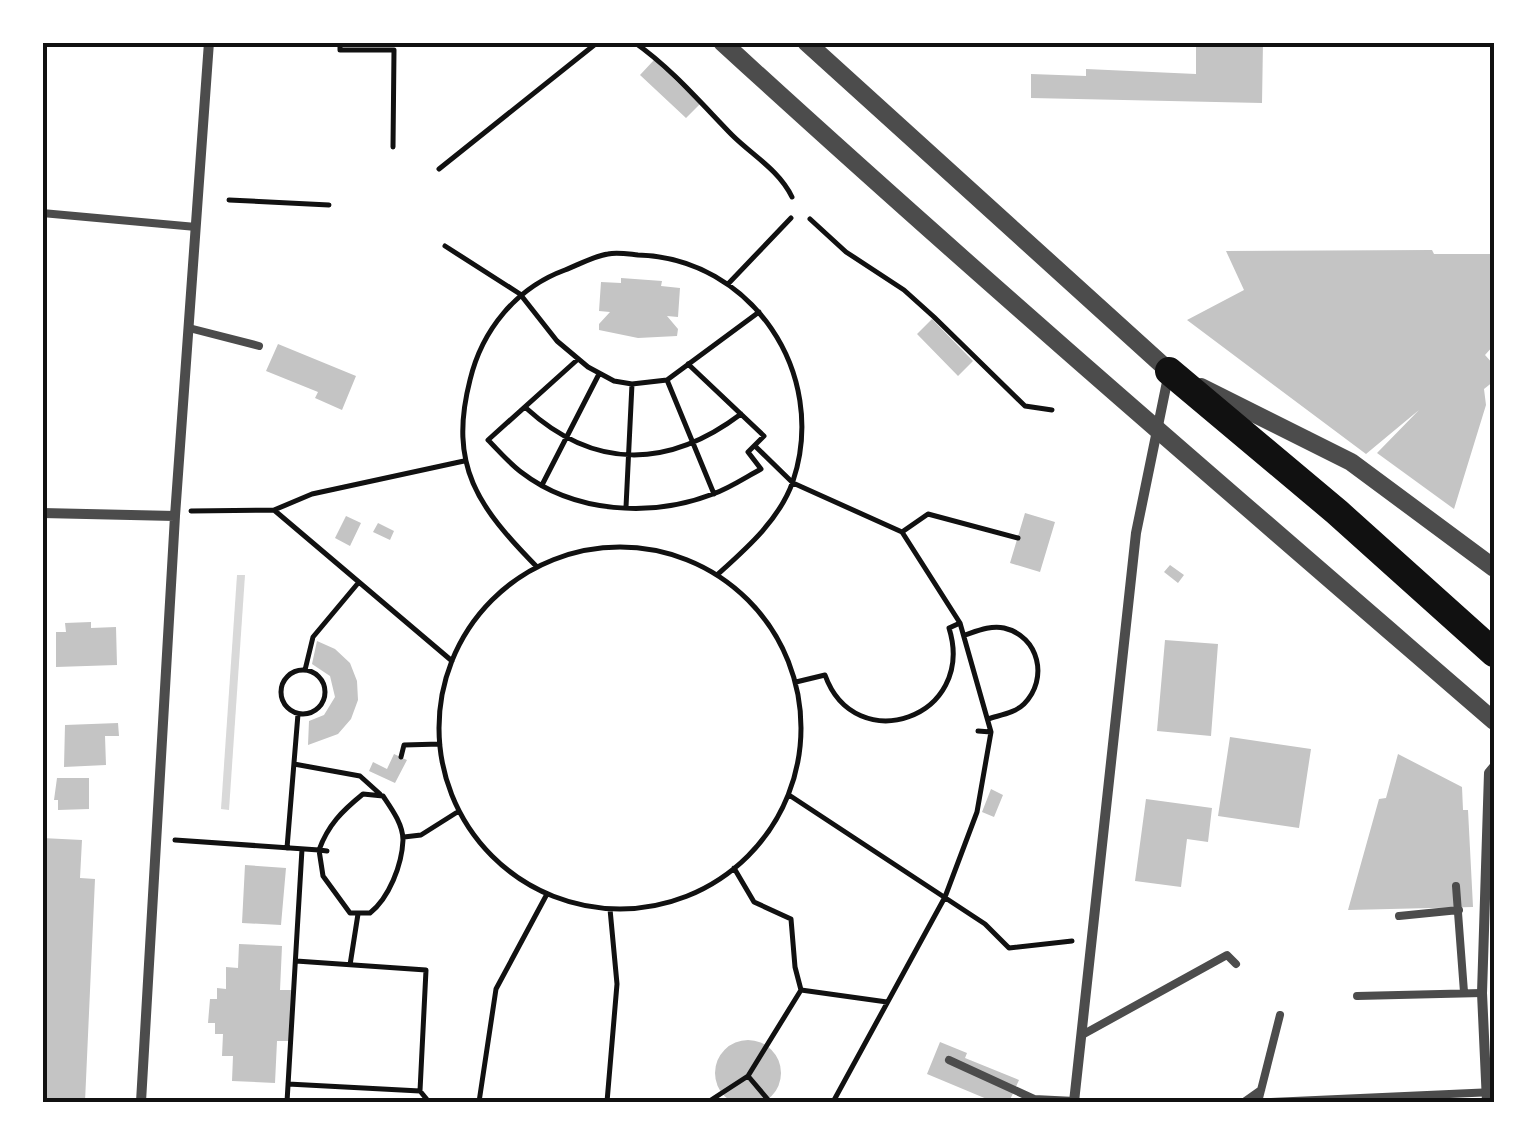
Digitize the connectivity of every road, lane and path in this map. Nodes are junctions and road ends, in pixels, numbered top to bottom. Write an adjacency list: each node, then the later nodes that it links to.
1 (209, 42): 15 (street)
2 (340, 42): 7 (path)
3 (598, 42): 8 (path)
4 (634, 42): 9 (path)
5 (722, 42): 31 (street)
6 (806, 42): 24 (street)
7 (393, 147)
8 (440, 169)
9 (792, 196)
10 (230, 200): 11 (path)
11 (329, 205)
12 (42, 214): 15 (lane)
13 (791, 218): 17 (path)
14 (810, 219): 29 (path)
15 (196, 227): 20 (street)
16 (444, 246): 18 (path)
17 (728, 284): 18 (path); 19 (path)
18 (520, 294): 22 (path); 36 (path)
19 (760, 311): 23 (path); 37 (path)
20 (188, 328): 21 (lane); 43 (street)
21 (258, 346)
22 (577, 360): 25 (path); 28 (path)
23 (688, 364): 26 (path); 30 (path)
24 (1169, 371): 31 (street); 47 (street); 52 (highway)
25 (599, 374): 27 (path); 32 (path)
26 (667, 380): 27 (path); 33 (path)
27 (632, 384): 35 (path)
28 (526, 408): 32 (path); 38 (path)
29 (1052, 410)
30 (740, 414): 33 (path); 34 (path)
31 (1158, 434): 58 (street); 81 (street)
32 (567, 437): 35 (path); 38 (path)
33 (694, 443): 35 (path); 39 (path)
34 (754, 446): 37 (path); 39 (path)
35 (629, 455): 40 (path)
36 (464, 461): 41 (path); 46 (path)
37 (792, 483): 44 (path); 48 (path)
38 (542, 486): 40 (path)
39 (714, 494): 40 (path)
40 (626, 507)
41 (274, 510): 43 (path); 49 (path)
42 (42, 513): 43 (street)
43 (174, 516): 99 (street)
44 (902, 532): 45 (path); 50 (path)
45 (1018, 538)
46 (536, 568): 48 (path); 53 (path)
47 (1494, 568)
48 (718, 574): 55 (path)
49 (359, 582): 53 (path); 54 (path)
50 (960, 623): 51 (path); 55 (path)
51 (965, 635): 57 (path); 57 (path)
52 (1494, 654)
53 (452, 661): 61 (path)
54 (305, 670): 56 (path); 56 (path)
55 (796, 682): 65 (path)
56 (298, 714): 63 (path)
57 (988, 719): 60 (path)
58 (1494, 721)
59 (978, 731): 60 (path)
60 (991, 732): 76 (path)
61 (440, 744): 62 (path); 67 (path)
62 (400, 757)
63 (294, 764): 66 (path); 70 (path)
64 (1494, 767): 87 (street)
65 (789, 794): 73 (path); 76 (path)
66 (383, 796): 68 (path); 72 (path)
67 (459, 812): 68 (path); 75 (path)
68 (403, 837): 79 (path)
69 (175, 840): 70 (path)
70 (288, 848): 71 (path)
71 (302, 849): 72 (path); 82 (path)
72 (323, 850): 79 (path)
73 (734, 868): 77 (path); 85 (path)
74 (1456, 886): 78 (lane)
75 (547, 894): 77 (path); 102 (path)
76 (945, 896): 81 (path); 89 (path)
77 (610, 910): 103 (path)
78 (1459, 910): 80 (lane); 86 (lane)
79 (358, 914): 83 (path)
80 (1400, 916)
81 (1094, 938): 91 (street)
82 (296, 961): 83 (path); 94 (path)
83 (350, 964): 96 (path)
84 (1236, 964): 91 (lane)
85 (801, 990): 89 (path); 93 (path)
86 (1464, 992): 87 (lane); 88 (lane)
87 (1482, 993): 97 (street)
88 (1357, 996)
89 (887, 1002): 106 (path)
90 (1280, 1016): 95 (lane)
91 (1082, 1035): 107 (street)
92 (949, 1060): 107 (lane)
93 (748, 1076): 104 (path); 105 (path)
94 (288, 1084): 96 (path); 100 (path)
95 (1261, 1090): 108 (lane); 109 (lane)
96 (420, 1091): 101 (path)
97 (1489, 1096): 98 (lane)
98 (1362, 1100): 110 (lane)
99 (140, 1102)
100 (288, 1102)
101 (429, 1102)
102 (480, 1102)
103 (607, 1102)
104 (708, 1102)
105 (770, 1102)
106 (833, 1102)
107 (1074, 1102)
108 (1244, 1102)
109 (1258, 1102)
110 (1275, 1102)

